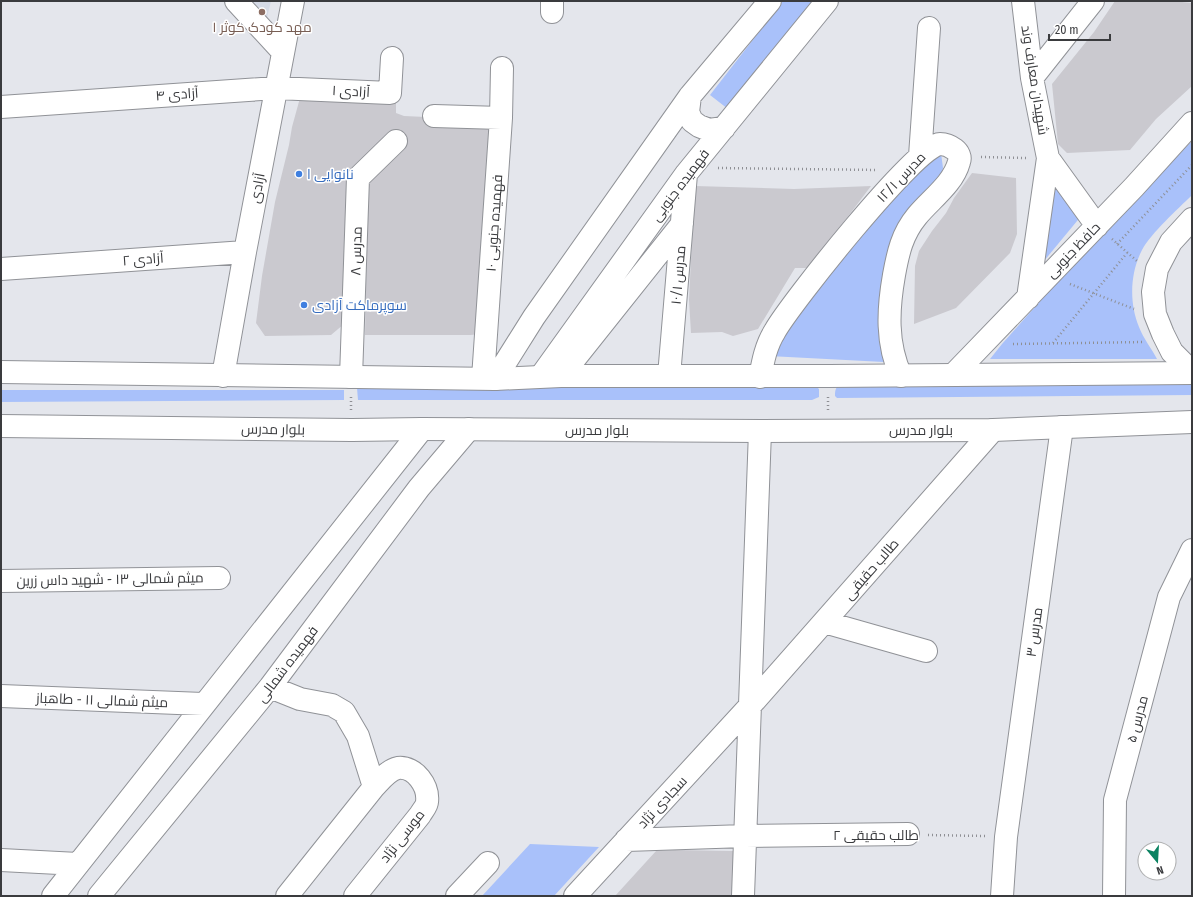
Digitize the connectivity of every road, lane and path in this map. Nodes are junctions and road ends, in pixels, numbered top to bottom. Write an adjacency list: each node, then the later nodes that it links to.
1 (236, 1): 8 (street)
2 (293, 1): 8 (street, آزادی)
3 (770, 1): 13 (street)
4 (827, 1): 18 (street, فهمیده جنوبی)
5 (1093, 1): 11 (street)
6 (1028, 6): 11 (street, شهیدان معارف وند)
7 (929, 28): 20 (street)
8 (283, 52): 12 (street, آزادی)
9 (392, 58): 12 (street, آزادی ۱)
10 (502, 68): 16 (street, فهمیده جنوبی ۱۰)
11 (1032, 78): 22 (street, شهیدان معارف وند)
12 (276, 88): 14 (street, آزادی ۴); 29 (street, آزادی)
13 (690, 96): 18 (street); 50 (street)
14 (1, 107)
15 (434, 116): 16 (street)
16 (501, 118): 50 (street, فهمیده جنوبی ۱۰)
17 (1192, 123): 28 (street, حافظ جنوبی)
18 (724, 128): 24 (street, فهمیده جنوبی)
19 (396, 141): 49 (street, مدرس ۸)
20 (920, 156): 21 (street, مدرس ۱۲/۱); 25 (street, مدرس ۱۲/۱)
21 (960, 157): 22 (path); 48 (street)
22 (1048, 158): 28 (street); 35 (street)
23 (1191, 167): 30 (path)
24 (689, 171): 25 (path); 27 (street, مدرس ۱۰/۱); 44 (street, فهمیده جنوبی)
25 (904, 171): 46 (street, مدرس ۱۲/۱)
26 (1192, 219): 41 (street)
27 (682, 224): 44 (street); 45 (street, مدرس ۱۰/۱)
28 (1097, 226): 35 (street, حافظ جنوبی)
29 (245, 252): 32 (street, آزادی ۲); 43 (street, آزادی)
30 (1127, 253): 31 (path); 34 (path)
31 (1137, 261)
32 (1, 268)
33 (1066, 282): 34 (path)
34 (1095, 294): 36 (path); 38 (path)
35 (1028, 298): 42 (street, حافظ جنوبی)
36 (1133, 309)
37 (1148, 342): 38 (path)
38 (1052, 343): 39 (path)
39 (1009, 344)
40 (1, 372): 43 (street)
41 (1192, 373): 42 (street)
42 (953, 375): 48 (street)
43 (224, 376): 49 (street)
44 (551, 376): 45 (street); 50 (street)
45 (669, 376): 46 (street)
46 (760, 376): 47 (street)
47 (829, 376): 48 (street); 57 (path)
48 (901, 376)
49 (351, 377): 50 (street); 56 (path)
50 (489, 379)
51 (1192, 422): 53 (street, بلوار مدرس)
52 (1, 426): 56 (street, بلوار مدرس)
53 (1062, 427): 58 (street, بلوار مدرس); 74 (street, مدرس ۳)
54 (422, 429): 55 (street, بلوار مدرس); 56 (street, بلوار مدرس); 60 (street)
55 (469, 429): 59 (street, بلوار مدرس); 61 (street, فهمیده شمالی)
56 (352, 430)
57 (828, 430): 58 (street, بلوار مدرس); 59 (street, بلوار مدرس)
58 (993, 430): 65 (street, طالب حقیقی)
59 (760, 431): 70 (street)
60 (392, 469): 61 (street); 69 (street)
61 (419, 488): 67 (street, فهمیده شمالی)
62 (1192, 550): 87 (street, مدرس ۵)
63 (219, 578): 64 (street, میثم شمالی ۱۳ - شهید داس زرین)
64 (1, 581)
65 (824, 622): 66 (street); 70 (street, طالب حقیقی)
66 (926, 651)
67 (270, 687): 71 (street); 80 (street, فهمیده شمالی)
68 (1, 696): 69 (street, میثم شمالی ۱۱ - طاهباز)
69 (204, 704): 78 (street)
70 (749, 707): 73 (street); 75 (street, سجادی نژاد)
71 (374, 787): 81 (street, موسی نژاد); 82 (street, موسی نژاد)
72 (908, 834): 73 (street, طالب حقیقی ۲); 74 (path, طالب حقیقی ۲)
73 (745, 836): 75 (street, طالب حقیقی ۲); 85 (street)
74 (1006, 837): 86 (street, مدرس ۳)
75 (626, 840): 84 (street, سجادی نژاد)
76 (1, 860): 78 (street)
77 (488, 863): 83 (street)
78 (78, 864): 79 (street)
79 (53, 896)
80 (99, 896)
81 (287, 896)
82 (354, 896)
83 (457, 896)
84 (575, 896)
85 (743, 896)
86 (1002, 896)
87 (1114, 896)

